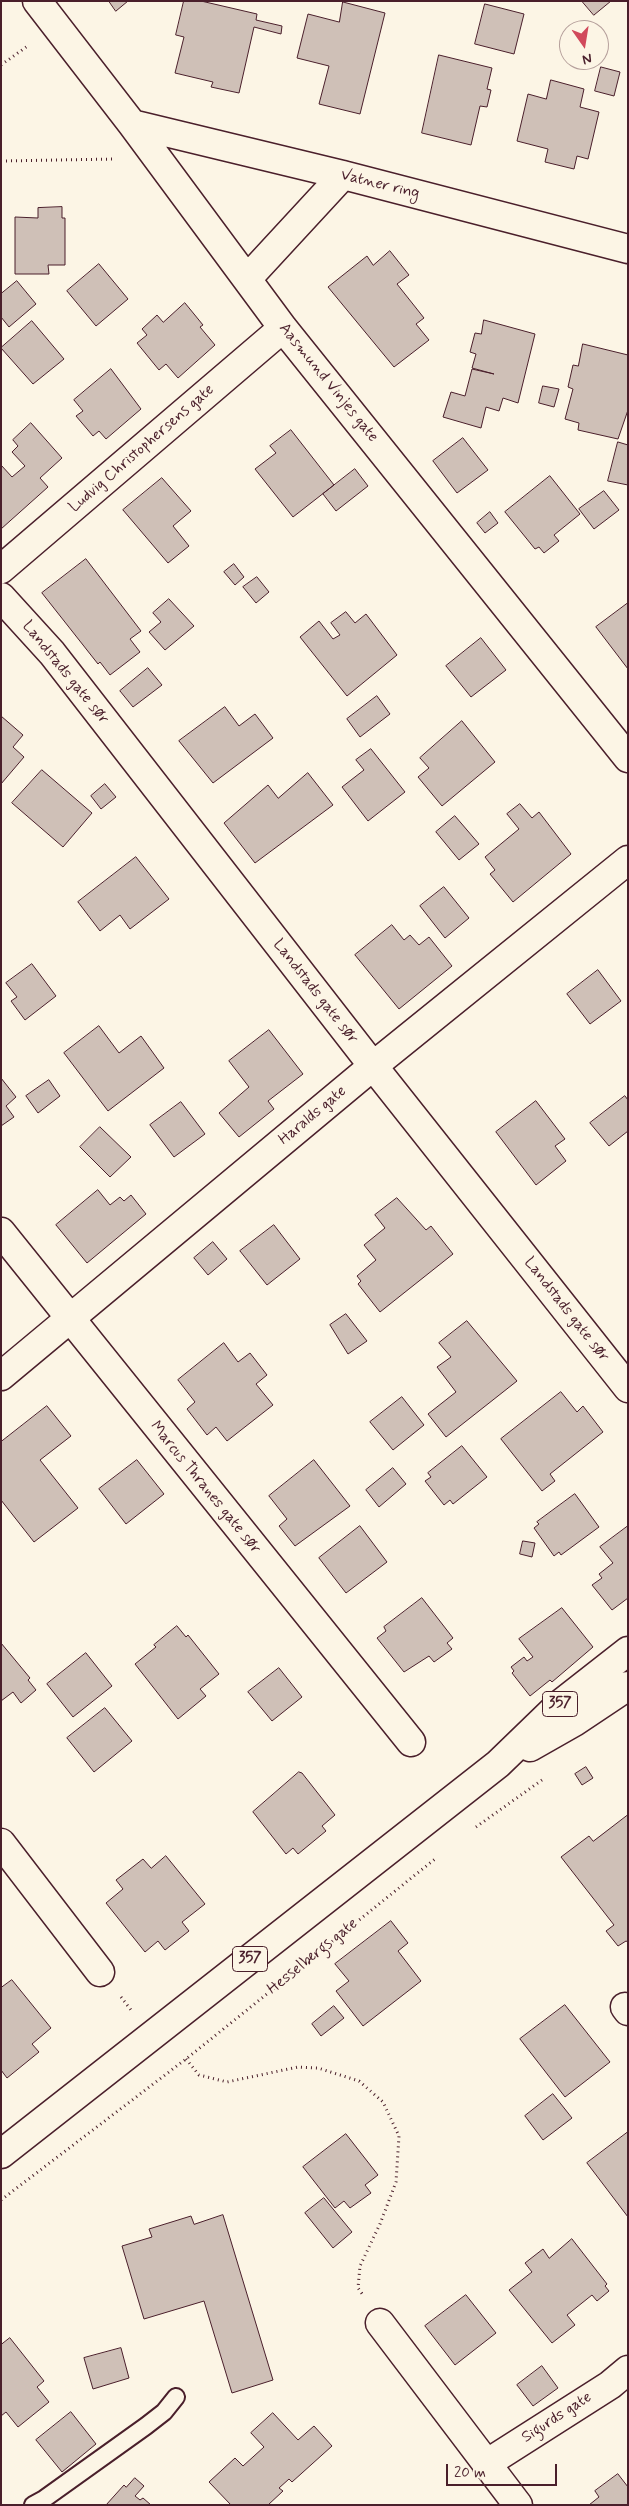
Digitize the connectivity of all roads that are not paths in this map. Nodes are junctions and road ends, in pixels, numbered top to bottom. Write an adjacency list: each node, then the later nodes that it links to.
1 (36, 1): 2 (street, Aasmund Vinjes gate)
2 (132, 124): 3 (street, Vatner ring); 5 (street, Aasmund Vinjes gate)
3 (344, 175): 4 (street, Vatner ring); 5 (street)
4 (628, 250)
5 (247, 279): 6 (street, Aasmund Vinjes gate)
6 (283, 328): 7 (street, Ludvig Christophersens gate); 9 (street, Aasmund Vinjes gate)
7 (1, 569)
8 (1, 597): 11 (street, Landstads gate sør)
9 (628, 758)
10 (628, 860): 11 (street, Haralds gate)
11 (373, 1066): 13 (street, Haralds gate); 15 (street, Landstads gate sør)
12 (1, 1232): 13 (street, Marcus Thranes gate sør)
13 (70, 1320): 14 (street, Haralds gate); 18 (street, Marcus Thranes gate sør)
14 (1, 1376)
15 (628, 1388)
16 (628, 1651): 19 (street, 357)
17 (628, 1686): 19 (street, 357)
18 (411, 1742)
19 (498, 1764): 22 (street, 357)
20 (1, 1843): 21 (street)
21 (100, 1972)
22 (1, 2154)
23 (380, 2324): 26 (street)
24 (628, 2370): 26 (street, Sigurds gate)
25 (176, 2397): 28 (lane)
26 (486, 2464): 27 (street)
27 (509, 2501)
28 (33, 2505)

